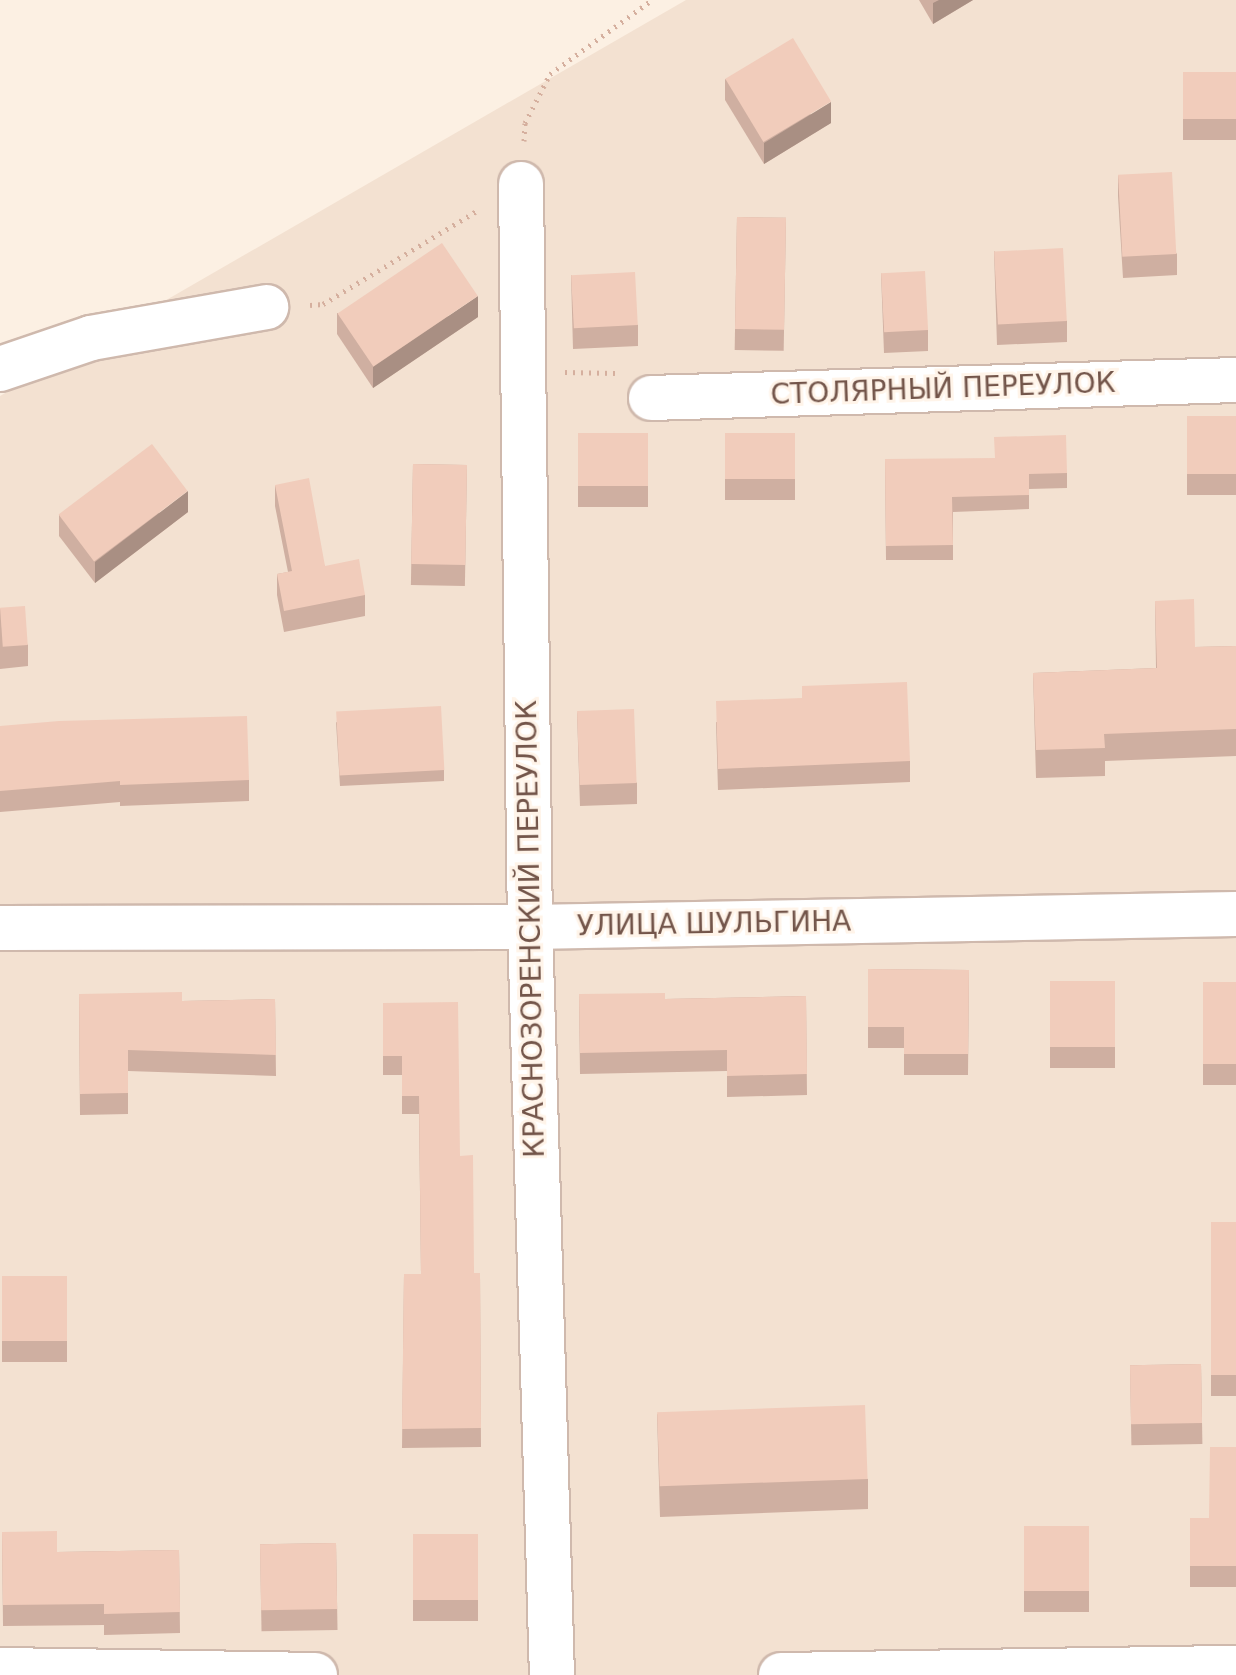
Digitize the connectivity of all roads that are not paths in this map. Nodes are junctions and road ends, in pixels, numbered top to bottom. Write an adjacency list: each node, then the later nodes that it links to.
1 (521, 184): 7 (street, КРАСНОЗОРЕНСКИЙ ПЕРЕУЛОК)
2 (266, 307): 3 (street)
3 (0, 369)
4 (1236, 380): 5 (street, СТОЛЯРНЫЙ ПЕРЕУЛОК)
5 (651, 398)
6 (1236, 914): 7 (street, УЛИЦА ШУЛЬГИНА)
7 (530, 927): 8 (street, УЛИЦА ШУЛЬГИНА); 12 (street, КРАСНОЗОРЕНСКИЙ ПЕРЕУЛОК)
8 (0, 928)
9 (1236, 1668): 13 (street)
10 (0, 1670): 11 (street)
11 (315, 1675)
12 (552, 1675)
13 (781, 1675)

